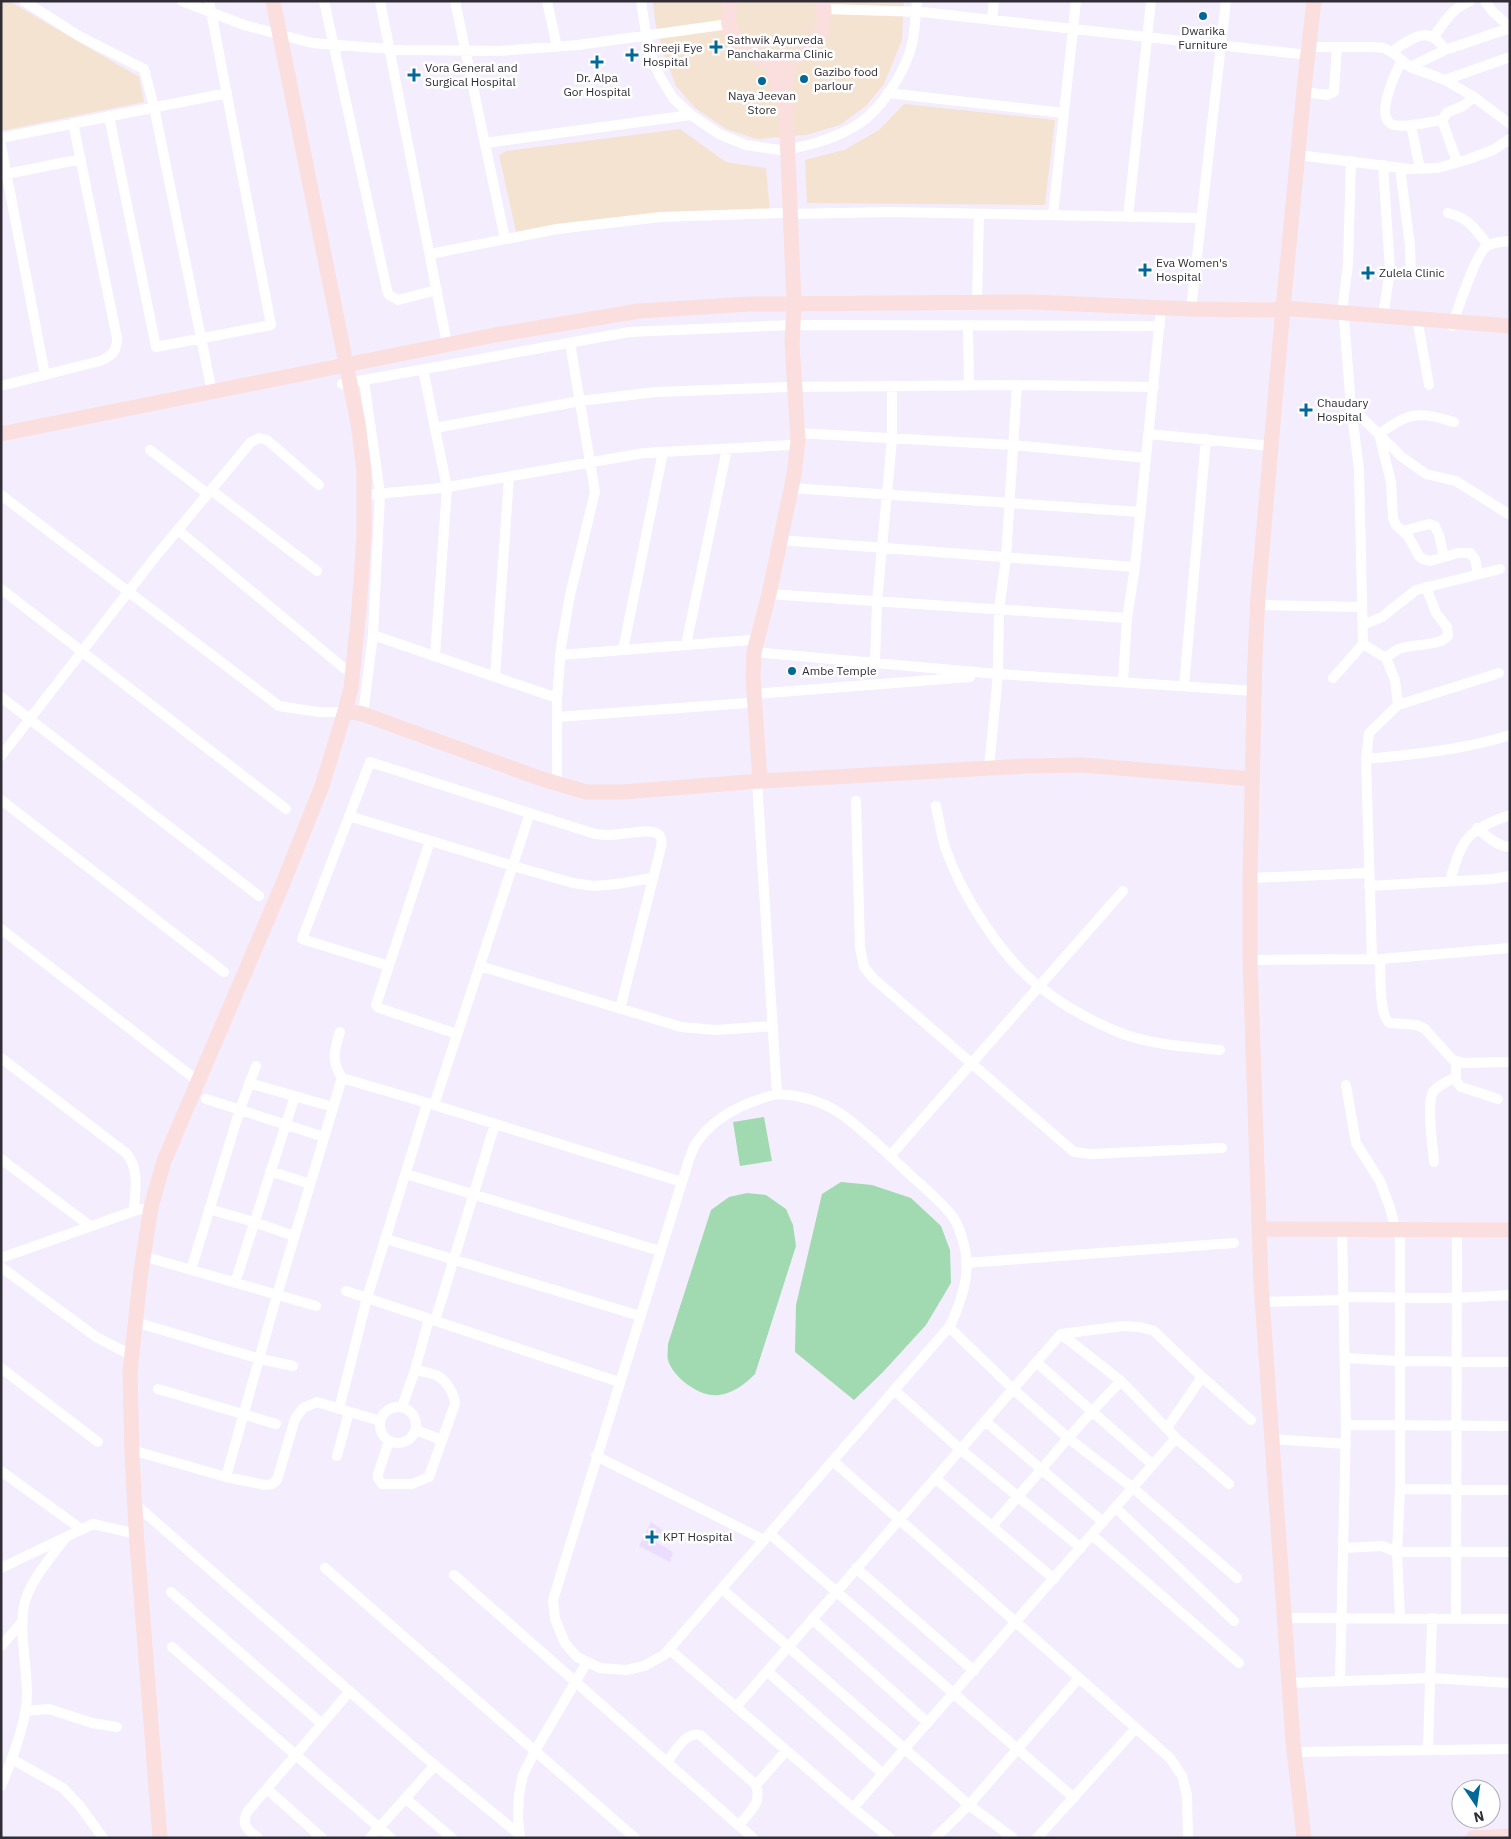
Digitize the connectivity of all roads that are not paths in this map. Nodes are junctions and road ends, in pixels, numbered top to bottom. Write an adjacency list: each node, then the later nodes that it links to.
1 (24, 1): 48 (street)
2 (182, 1): 21 (street)
3 (209, 1): 21 (street)
4 (265, 1): 26 (street)
5 (273, 1): 26 (street)
6 (324, 1): 30 (street)
7 (380, 1): 34 (street)
8 (456, 1): 36 (street)
9 (547, 1): 32 (street)
10 (730, 1): 23 (street)
11 (994, 1): 22 (street)
12 (1076, 1): 25 (street)
13 (1151, 1): 29 (street)
14 (1226, 1): 31 (street)
15 (1314, 1): 37 (street)
16 (1470, 1): 28 (street)
17 (1485, 1): 24 (street)
18 (641, 2): 27 (street)
19 (824, 5): 20 (street); 40 (street)
20 (916, 5): 22 (street); 44 (street)
21 (212, 13): 26 (street); 46 (street)
22 (992, 20): 25 (street)
23 (729, 24): 27 (street); 41 (street)
24 (1510, 27): 35 (street)
25 (1073, 29): 29 (street); 49 (street)
26 (276, 34): 30 (street); 98 (street)
27 (646, 35): 32 (street); 50 (street)
28 (1434, 36): 35 (street); 38 (street)
29 (1147, 37): 31 (street); 73 (street)
30 (333, 45): 34 (street); 80 (street)
31 (1221, 45): 37 (street); 74 (street)
32 (557, 47): 36 (street)
33 (1337, 47): 37 (street); 38 (street); 45 (street)
34 (389, 49): 36 (street); 78 (street)
35 (1445, 50): 42 (street)
36 (466, 51): 58 (street)
37 (1308, 51): 45 (street)
38 (1391, 52): 42 (street)
39 (1510, 57): 43 (street)
40 (790, 60): 41 (street); 60 (street)
41 (771, 61): 60 (street)
42 (1406, 63): 43 (street); 55 (street)
43 (1445, 80): 47 (street)
44 (888, 92): 49 (street); 60 (street)
45 (1304, 92): 61 (street)
46 (227, 93): 48 (street); 95 (street)
47 (1474, 97): 52 (street); 53 (street)
48 (154, 107): 51 (street); 95 (street)
49 (1064, 113): 72 (street)
50 (691, 115): 58 (street); 60 (street)
51 (109, 116): 54 (street); 95 (street)
52 (1507, 118)
53 (1442, 120): 55 (street); 64 (street)
54 (73, 123): 56 (street); 62 (street)
55 (1411, 125): 67 (street)
56 (1, 138)
57 (1510, 139): 64 (street)
58 (485, 143): 75 (street)
59 (1, 145): 68 (street)
60 (784, 150): 69 (street)
61 (1298, 155): 63 (street); 85 (street)
62 (81, 160): 68 (street); 100 (street)
63 (1351, 161): 65 (street); 86 (street)
64 (1457, 162): 67 (street)
65 (1383, 165): 66 (street); 87 (street)
66 (1400, 168): 67 (street); 79 (street)
67 (1420, 169)
68 (4, 175): 100 (street)
69 (786, 213): 71 (street); 75 (street); 82 (street)
70 (1448, 213): 77 (street)
71 (979, 214): 72 (street); 81 (street)
72 (1053, 215): 73 (street)
73 (1128, 217): 74 (street)
74 (1202, 218): 84 (street)
75 (505, 240): 78 (street)
76 (1510, 241): 77 (street)
77 (1488, 246): 89 (street)
78 (430, 254): 80 (street)
79 (1411, 273)
80 (437, 290): 97 (street)
81 (977, 303): 82 (street); 83 (street)
82 (790, 304): 90 (street); 97 (street)
83 (1160, 308): 84 (street); 92 (street)
84 (1191, 309): 85 (street)
85 (1280, 310): 86 (street); 121 (street)
86 (1343, 315): 87 (street); 88 (street); 111 (street)
87 (1383, 316): 89 (street)
88 (1418, 324): 89 (street); 104 (street)
89 (1452, 324): 93 (street); 94 (street)
90 (789, 325): 91 (street); 96 (street); 107 (street)
91 (968, 325): 92 (street); 102 (street)
92 (1160, 326): 108 (street)
93 (1510, 326)
94 (1510, 331)
95 (201, 339): 109 (street)
96 (570, 343): 99 (street); 110 (street)
97 (448, 344): 98 (street)
98 (343, 365): 101 (street); 109 (street)
99 (423, 369): 101 (street); 113 (street)
100 (45, 376): 105 (street)
101 (352, 382): 132 (street); 135 (street); 169 (street)
102 (969, 385): 103 (street); 106 (street)
103 (1017, 385): 108 (street); 120 (street)
104 (1429, 385)
105 (1, 386)
106 (892, 386): 107 (street); 118 (street)
107 (791, 387): 110 (street); 117 (street)
108 (1154, 387): 115 (street)
109 (212, 392): 114 (street)
110 (580, 401): 113 (street); 126 (street)
111 (1351, 407): 116 (street); 155 (street)
112 (1454, 422): 116 (street)
113 (435, 428): 129 (street)
114 (1, 434)
115 (1149, 434): 119 (street); 125 (street)
116 (1379, 434): 138 (street); 140 (street)
117 (794, 439): 118 (street); 122 (street); 130 (street); 162 (street)
118 (892, 439): 120 (street); 133 (street)
119 (1206, 440): 121 (street); 175 (street)
120 (1013, 445): 125 (street); 136 (street)
121 (1271, 446): 154 (street)
122 (727, 449): 124 (street); 161 (street)
123 (150, 450): 131 (street)
124 (663, 452): 126 (street); 163 (street)
125 (1146, 458): 137 (street)
126 (591, 462): 127 (street); 165 (street)
127 (509, 477): 129 (street); 172 (street)
128 (319, 485): 131 (street)
129 (447, 488): 132 (street); 166 (street)
130 (791, 488): 133 (street); 141 (street)
131 (209, 492): 139 (street); 147 (street)
132 (380, 494): 135 (street); 159 (street)
133 (886, 494): 136 (street); 142 (street)
134 (1, 495): 151 (street)
135 (364, 495): 181 (street)
136 (1009, 503): 137 (street); 144 (street)
137 (1141, 512): 145 (street)
138 (1510, 516)
139 (178, 530): 151 (street); 169 (street)
140 (1403, 531): 143 (street); 143 (street)
141 (779, 540): 142 (street); 152 (street)
142 (883, 548): 144 (street); 153 (street)
143 (1444, 557): 148 (street)
144 (1006, 558): 145 (street); 156 (street)
145 (1135, 567): 157 (street)
146 (1500, 569): 148 (street)
147 (316, 571)
148 (1478, 574): 149 (street)
149 (1426, 587): 158 (street); 167 (street)
150 (1, 589): 164 (street)
151 (128, 593): 164 (street); 181 (street)
152 (769, 594): 153 (street); 162 (street)
153 (877, 602): 156 (street); 168 (street)
154 (1257, 605): 155 (street); 176 (street)
155 (1362, 607): 158 (street)
156 (999, 610): 157 (street); 171 (street)
157 (1127, 618): 174 (street)
158 (1363, 625): 160 (street)
159 (373, 635): 166 (street); 182 (street)
160 (1363, 644): 167 (street); 173 (street)
161 (686, 645): 162 (street); 163 (street)
162 (752, 646): 168 (street); 179 (street)
163 (623, 650): 165 (street)
164 (83, 651): 184 (street); 195 (street)
165 (560, 655): 178 (street)
166 (435, 656): 172 (street)
167 (1386, 658): 180 (street)
168 (875, 663): 171 (street)
169 (345, 669): 181 (street)
170 (1499, 673): 180 (street)
171 (998, 674): 174 (street); 179 (street); 188 (street)
172 (495, 677): 178 (street)
173 (1333, 678)
174 (1123, 682): 175 (street)
175 (1184, 686): 176 (street)
176 (1254, 691): 189 (street)
177 (1, 697): 184 (street)
178 (557, 698): 183 (street)
179 (751, 698): 183 (street); 190 (street)
180 (1398, 705): 187 (street)
181 (345, 711): 182 (street); 231 (street)
182 (363, 714): 191 (street)
183 (557, 717): 191 (street)
184 (30, 718): 186 (street); 210 (street)
185 (1510, 735): 187 (street)
186 (1, 756)
187 (1366, 759): 203 (street)
188 (989, 768): 189 (street); 190 (street)
189 (1252, 779): 206 (street)
190 (757, 782): 191 (street); 220 (street)
191 (557, 783)
192 (1, 800): 217 (street)
193 (856, 801): 227 (street)
194 (936, 806): 218 (street)
195 (286, 809)
196 (530, 813): 198 (street); 202 (street); 205 (street)
197 (1510, 815): 199 (street)
198 (349, 816): 200 (street); 215 (street)
199 (1477, 828): 201 (street); 207 (street)
200 (430, 841): 202 (street); 215 (street)
201 (1510, 847)
202 (513, 866): 205 (street); 216 (street)
203 (1368, 874): 206 (street); 208 (street)
204 (1510, 876): 207 (street)
205 (652, 878): 219 (street)
206 (1250, 878): 214 (street)
207 (1450, 881): 208 (street)
208 (1369, 886): 213 (street)
209 (1123, 890): 218 (street)
210 (259, 896)
211 (1, 929): 231 (street)
212 (1510, 948): 213 (street)
213 (1376, 959): 214 (street); 225 (street)
214 (1250, 960): 258 (street)
215 (389, 966): 222 (street)
216 (480, 966): 219 (street); 222 (street)
217 (224, 972)
218 (1039, 986): 223 (street); 227 (street)
219 (620, 1009): 220 (street)
220 (773, 1026): 234 (street)
221 (340, 1032): 230 (street)
222 (457, 1034): 238 (street)
223 (1220, 1050)
224 (1, 1058): 255 (street)
225 (1456, 1061): 226 (street); 229 (street)
226 (1510, 1062)
227 (971, 1064): 244 (street); 245 (street)
228 (256, 1066): 232 (street)
229 (1456, 1077): 237 (street); 247 (street)
230 (342, 1078): 238 (street); 239 (street)
231 (199, 1082): 253 (street)
232 (250, 1083): 235 (street); 240 (street)
233 (1346, 1086): 260 (street)
234 (777, 1094): 245 (street); 250 (street)
235 (295, 1096): 239 (street); 241 (street)
236 (206, 1098): 240 (street)
237 (1498, 1099)
238 (430, 1104): 242 (street); 249 (street)
239 (333, 1107): 243 (street)
240 (240, 1109): 241 (street); 254 (street)
241 (285, 1124): 243 (street); 248 (street)
242 (495, 1124): 250 (street); 252 (street)
243 (324, 1137): 251 (street)
244 (1222, 1148)
245 (890, 1156): 270 (street)
246 (1, 1159): 257 (street)
247 (1434, 1162)
248 (270, 1171): 251 (street); 256 (street)
249 (406, 1174): 252 (street); 264 (street)
250 (682, 1182): 266 (street)
251 (310, 1184): 263 (street)
252 (474, 1194): 266 (street); 269 (street)
253 (151, 1207): 255 (street); 267 (street)
254 (209, 1209): 256 (street); 272 (street)
255 (134, 1210): 257 (street)
256 (254, 1222): 263 (street); 273 (street)
257 (90, 1226): 268 (street)
258 (1259, 1229): 259 (street); 281 (street)
259 (1342, 1230): 260 (street); 280 (street)
260 (1398, 1230): 261 (street); 278 (street)
261 (1458, 1230): 262 (street); 279 (street)
262 (1510, 1230)
263 (294, 1236): 275 (street)
264 (386, 1239): 269 (street); 277 (street)
265 (1234, 1243): 270 (street)
266 (660, 1251): 283 (street)
267 (143, 1256): 272 (street); 285 (street)
268 (1, 1258)
269 (454, 1259): 283 (street); 284 (street)
270 (966, 1263): 286 (street)
271 (1, 1267): 288 (street)
272 (191, 1270): 273 (street)
273 (235, 1283): 275 (street)
274 (346, 1292): 277 (street)
275 (277, 1295): 282 (street); 290 (street)
276 (1510, 1295): 279 (street)
277 (367, 1298): 284 (street); 305 (street)
278 (1400, 1298): 279 (street); 280 (street); 291 (street)
279 (1457, 1298): 292 (street)
280 (1344, 1299): 281 (street); 289 (street)
281 (1263, 1302): 320 (street)
282 (316, 1306)
283 (640, 1316): 300 (street)
284 (432, 1320): 297 (street); 300 (street)
285 (134, 1322): 288 (street); 290 (street)
286 (949, 1327): 302 (street); 303 (street)
287 (1061, 1334): 293 (street); 298 (street); 299 (street)
288 (131, 1355): 326 (street)
289 (1346, 1358): 291 (street); 312 (street)
290 (260, 1359): 295 (street); 307 (street)
291 (1400, 1361): 292 (street); 313 (street)
292 (1457, 1361): 294 (street); 314 (street)
293 (1036, 1362): 302 (street); 306 (street)
294 (1510, 1362)
295 (293, 1366)
296 (1, 1368): 323 (street)
297 (415, 1370): 304 (street); 321 (street)
298 (1202, 1377): 309 (street); 316 (street)
299 (1121, 1380): 306 (street); 316 (street)
300 (620, 1382): 328 (street)
301 (158, 1389): 307 (street)
302 (1013, 1389): 308 (street); 318 (street)
303 (894, 1390): 325 (street); 329 (street)
304 (402, 1407): 310 (street); 317 (street)
305 (344, 1410): 310 (street); 327 (street); 333 (street)
306 (1091, 1410): 318 (street); 330 (street)
307 (244, 1416): 311 (street); 333 (street)
308 (985, 1420): 325 (street); 331 (street)
309 (1252, 1420)
310 (380, 1421): 322 (street)
311 (276, 1424)
312 (1346, 1425): 313 (street); 324 (street)
313 (1400, 1426): 314 (street); 337 (street)
314 (1457, 1426): 315 (street); 338 (street)
315 (1510, 1426)
316 (1167, 1428): 319 (street)
317 (416, 1430): 321 (street); 322 (street)
318 (1068, 1438): 331 (street); 336 (street)
319 (1176, 1438): 330 (street); 335 (street)
320 (1272, 1439): 324 (street); 365 (street)
321 (442, 1440): 322 (street)
322 (389, 1441)
323 (98, 1442)
324 (1346, 1444): 352 (street)
325 (960, 1449): 334 (street); 340 (street)
326 (132, 1450): 333 (street); 341 (street)
327 (336, 1456)
328 (596, 1456): 350 (street); 379 (street)
329 (832, 1461): 343 (street); 350 (street)
330 (1153, 1465): 336 (street)
331 (1042, 1470): 340 (street); 344 (street)
332 (1, 1471): 346 (street)
333 (226, 1477)
334 (935, 1478): 343 (street); 345 (street)
335 (1229, 1484)
336 (1133, 1488): 342 (street); 360 (street)
337 (1400, 1489): 338 (street); 353 (street)
338 (1457, 1490): 339 (street); 354 (street)
339 (1510, 1490)
340 (1018, 1496): 345 (street); 351 (street)
341 (135, 1504): 347 (street); 389 (street)
342 (1116, 1508): 344 (street); 372 (street)
343 (898, 1519): 358 (street); 374 (street)
344 (1103, 1522): 348 (street)
345 (992, 1526): 361 (street)
346 (81, 1529): 347 (street); 349 (street)
347 (137, 1534): 421 (street)
348 (1092, 1535): 351 (street); 380 (street)
349 (66, 1537): 356 (street); 373 (street)
350 (767, 1537): 362 (street); 363 (street)
351 (1081, 1548): 361 (street)
352 (1344, 1548): 353 (street); 366 (street)
353 (1398, 1552): 354 (street); 367 (street)
354 (1457, 1552): 355 (street); 369 (street)
355 (1510, 1552)
356 (1, 1568)
357 (325, 1568): 401 (street)
358 (856, 1568): 363 (street); 382 (street)
359 (454, 1575): 385 (street)
360 (1237, 1578)
361 (1054, 1580): 374 (street)
362 (722, 1589): 377 (street); 378 (street)
363 (836, 1591): 371 (street); 390 (street)
364 (171, 1592): 394 (street)
365 (1284, 1618): 366 (street); 388 (street)
366 (1341, 1618): 367 (street); 386 (street)
367 (1400, 1618): 368 (street)
368 (1432, 1618): 369 (street); 384 (street)
369 (1456, 1618): 370 (street)
370 (1510, 1618)
371 (812, 1619): 377 (street); 393 (street)
372 (1234, 1620)
373 (23, 1622): 375 (street); 392 (street)
374 (1016, 1623): 382 (street); 383 (street)
375 (1, 1646)
376 (172, 1647): 404 (street)
377 (788, 1647): 381 (street); 397 (street)
378 (669, 1650): 379 (street); 391 (street)
379 (586, 1662): 385 (street)
380 (1239, 1663)
381 (767, 1671): 391 (street); 408 (street)
382 (974, 1671): 390 (street)
383 (1079, 1678): 396 (street); 398 (street)
384 (1430, 1678): 386 (street); 387 (street); 400 (street)
385 (576, 1681): 401 (street); 405 (street)
386 (1340, 1682): 388 (street)
387 (1510, 1682)
388 (1289, 1683): 403 (street)
389 (350, 1691): 394 (street); 407 (street)
390 (954, 1693): 393 (street); 398 (street)
391 (736, 1707): 402 (street)
392 (25, 1711): 395 (street); 406 (street)
393 (928, 1722): 397 (street)
394 (322, 1724): 404 (street)
395 (117, 1727)
396 (1136, 1728): 413 (street); 433 (street)
397 (905, 1749): 408 (street); 414 (street)
398 (1018, 1749): 413 (street); 414 (street)
399 (1510, 1749): 400 (street)
400 (1428, 1750): 403 (street)
401 (535, 1751): 418 (street); 427 (street)
402 (786, 1751): 409 (street); 415 (street)
403 (1294, 1752): 434 (street)
404 (296, 1755): 411 (street); 417 (street)
405 (667, 1762): 409 (street); 416 (street)
406 (7, 1763): 410 (street); 420 (street)
407 (435, 1765): 412 (street); 418 (street)
408 (883, 1774): 415 (street)
409 (756, 1785): 416 (street)
410 (1, 1786)
411 (267, 1788): 422 (street); 423 (street)
412 (405, 1798): 417 (street); 426 (street)
413 (1074, 1798): 432 (street)
414 (969, 1805): 430 (street); 431 (street)
415 (852, 1808): 429 (street)
416 (739, 1825): 428 (street)
417 (379, 1828): 424 (street); 425 (street)
418 (520, 1836)
419 (1510, 1836): 435 (street)
420 (103, 1838)
421 (160, 1838)
422 (258, 1838)
423 (322, 1838)
424 (370, 1838)
425 (391, 1838)
426 (452, 1838)
427 (635, 1838)
428 (753, 1838)
429 (890, 1838)
430 (935, 1838)
431 (1013, 1838)
432 (1037, 1838)
433 (1188, 1838)
434 (1304, 1838)
435 (1474, 1838)

